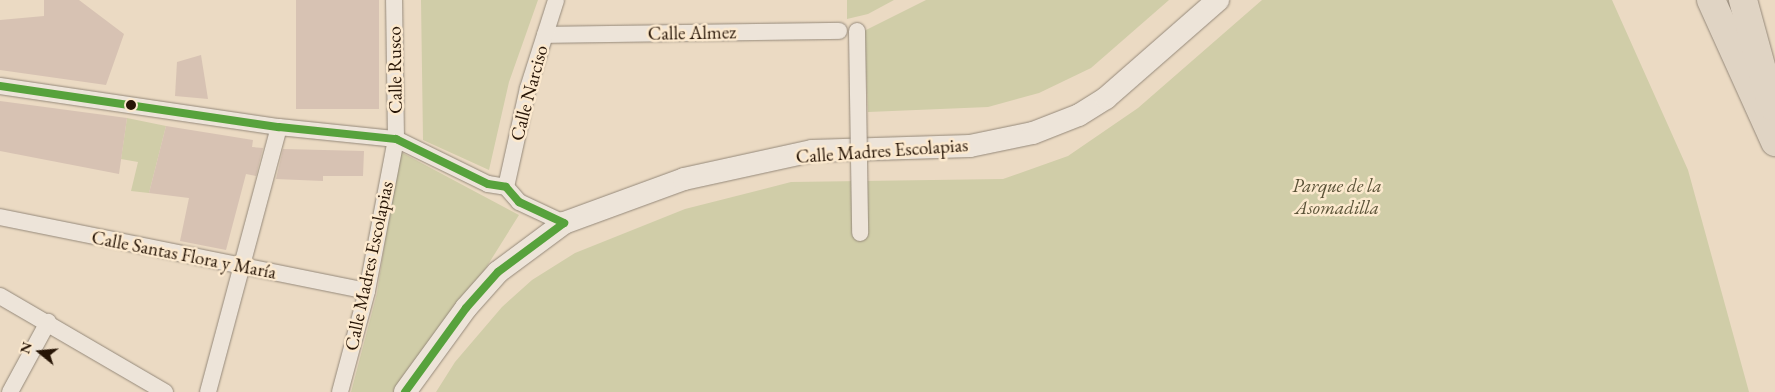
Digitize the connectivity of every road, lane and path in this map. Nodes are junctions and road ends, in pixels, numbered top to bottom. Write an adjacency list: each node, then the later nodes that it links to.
1 (394, 0): 12 (street, Calle Rusco)
2 (556, 0): 8 (street, Calle Narciso)
3 (1218, 0): 16 (street, Calle Madres Escolapias)
4 (1711, 0): 13 (highway)
5 (1743, 0): 11 (highway)
6 (839, 31): 8 (street, Calle Almez)
7 (857, 31): 17 (street, bridge)
8 (545, 36): 14 (street, Calle Narciso)
9 (0, 86): 10 (street)
10 (279, 127): 12 (street); 18 (street)
11 (1775, 135)
12 (396, 139): 14 (street); 19 (street, Calle Madres Escolapias)
13 (1775, 142)
14 (506, 187): 16 (street)
15 (0, 217): 18 (street, Calle Santas Flora y María)
16 (564, 223): 26 (street, Calle Madres Escolapias)
17 (860, 233)
18 (242, 267): 19 (street, Calle Santas Flora y María); 24 (street)
19 (367, 291): 25 (street, Calle Madres Escolapias)
20 (0, 296): 21 (street)
21 (48, 322): 22 (street); 23 (street)
22 (10, 392)
23 (164, 392)
24 (208, 392)
25 (340, 392)
26 (405, 392)

